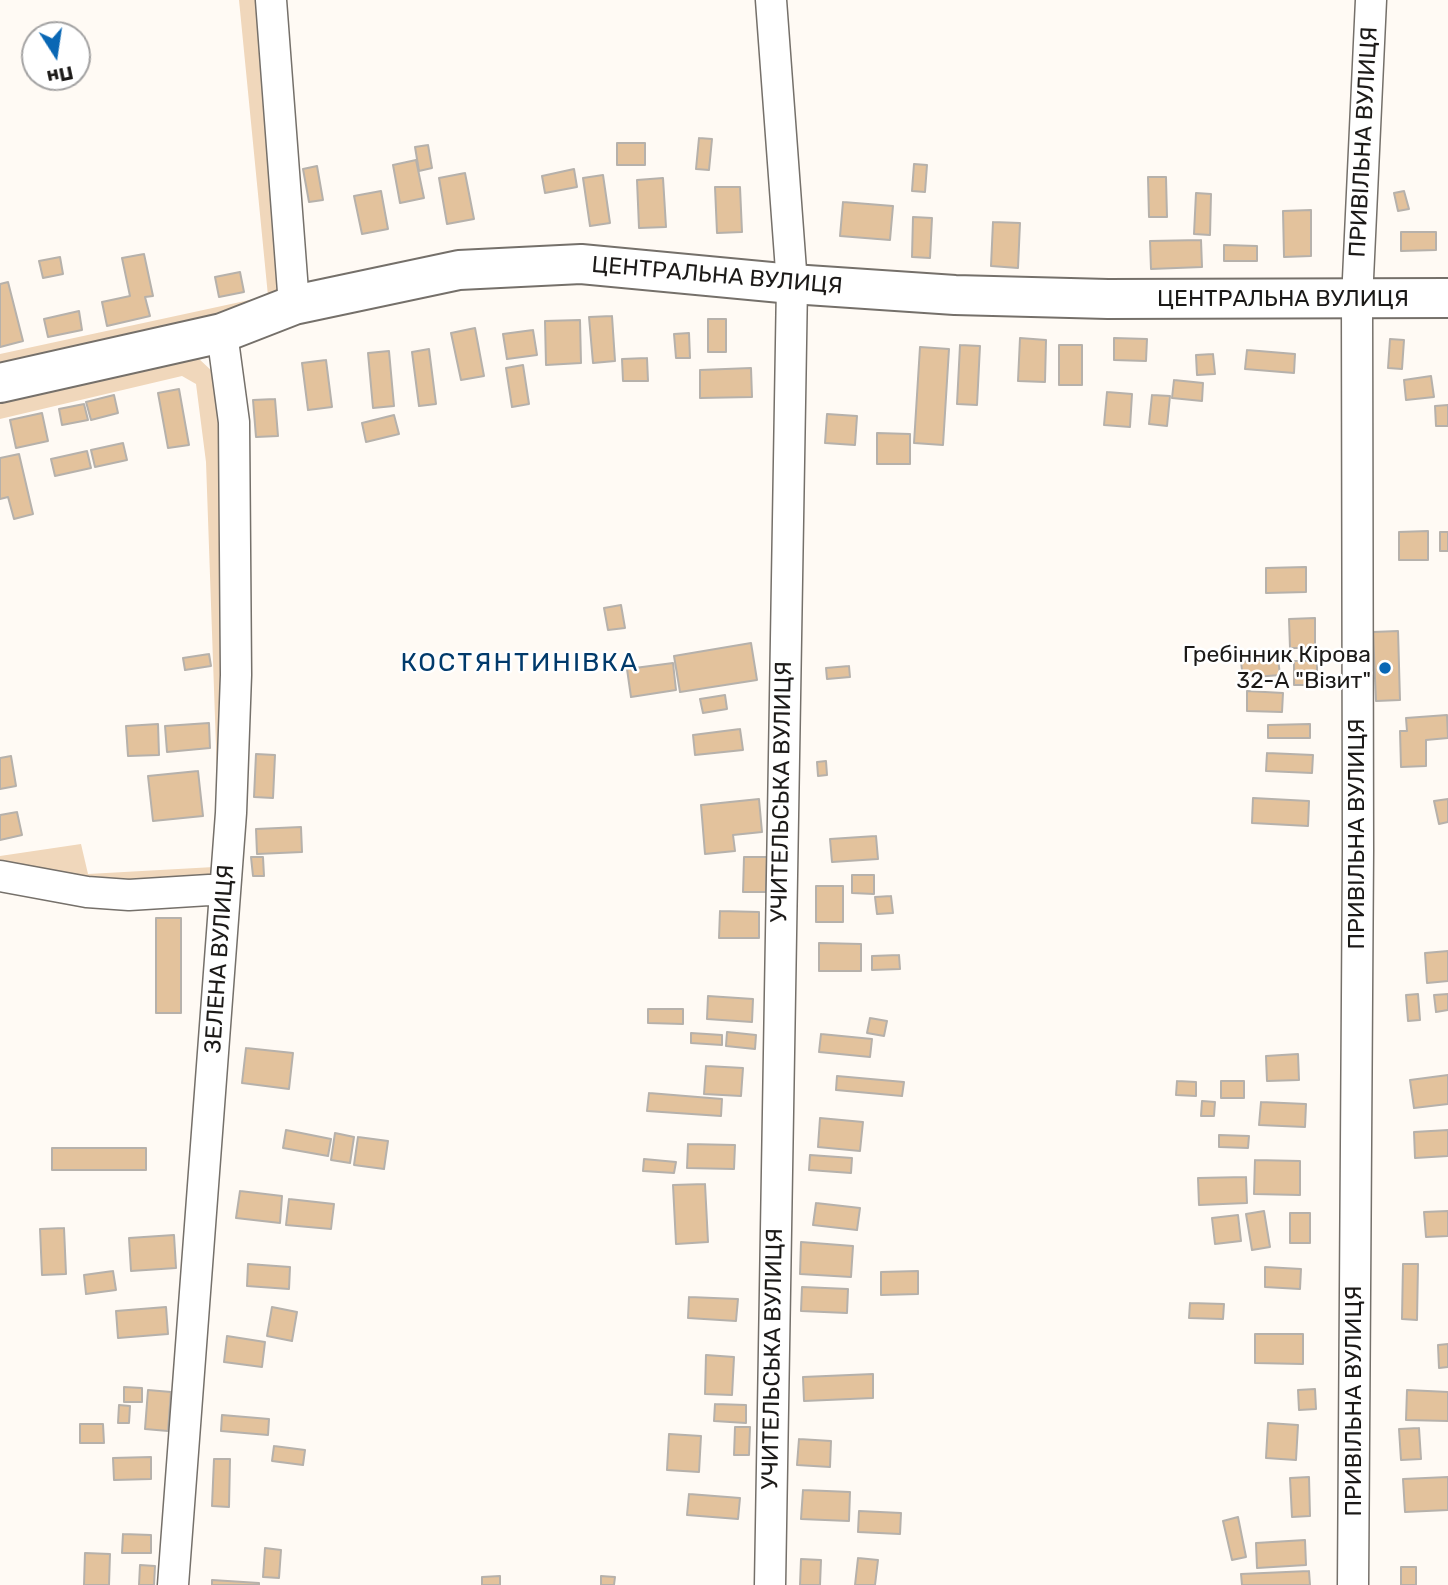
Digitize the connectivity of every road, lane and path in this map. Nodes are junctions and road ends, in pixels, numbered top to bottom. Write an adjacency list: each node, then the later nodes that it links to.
1 (271, 0): 7 (street)
2 (771, 0): 4 (street, УЧИТЕЛЬСЬКА ВУЛИЦЯ)
3 (1371, 0): 6 (street, ПРИВІЛЬНА ВУЛИЦЯ)
4 (792, 284): 6 (street, ЦЕНТРАЛЬНА ВУЛИЦЯ); 7 (street, ЦЕНТРАЛЬНА ВУЛИЦЯ); 13 (street, УЧИТЕЛЬСЬКА ВУЛИЦЯ)
5 (1448, 298): 6 (street, ЦЕНТРАЛЬНА ВУЛИЦЯ)
6 (1357, 300): 14 (street, ПРИВІЛЬНА ВУЛИЦЯ)
7 (294, 305): 8 (street, ЦЕНТРАЛЬНА ВУЛИЦЯ)
8 (222, 333): 9 (street, ЦЕНТРАЛЬНА ВУЛИЦЯ); 11 (street, ЗЕЛЕНА ВУЛИЦЯ)
9 (0, 383)
10 (0, 876): 11 (street)
11 (225, 889): 12 (street, ЗЕЛЕНА ВУЛИЦЯ)
12 (173, 1585)
13 (770, 1585)
14 (1353, 1585)

